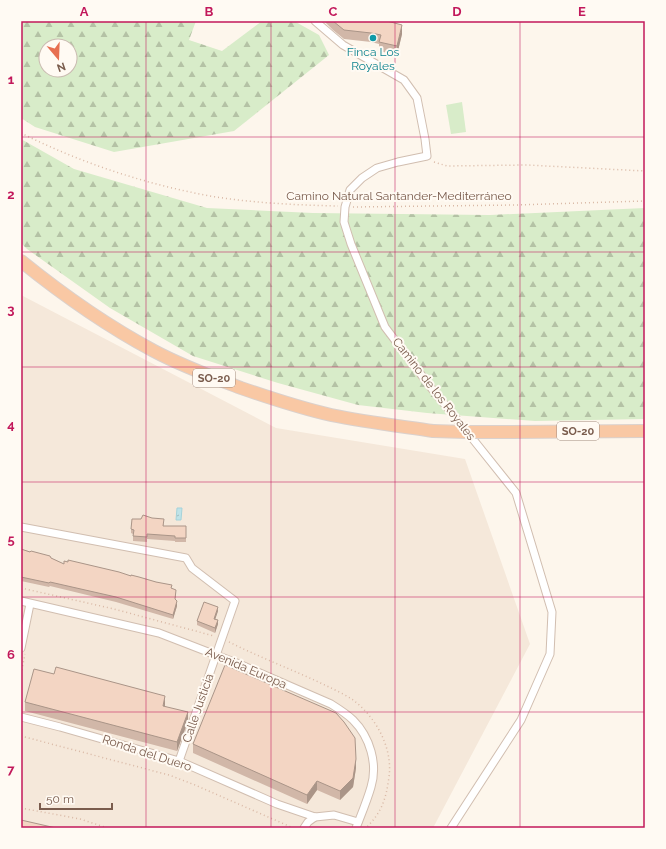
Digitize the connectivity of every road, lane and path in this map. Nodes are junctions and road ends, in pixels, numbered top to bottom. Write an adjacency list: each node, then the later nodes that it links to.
1 (315, 21): 3 (street)
2 (21, 133): 6 (path, Camino Natural Santander-Mediterráneo)
3 (427, 156): 4 (path); 6 (street, Camino de los Royales)
4 (645, 171)
5 (645, 201): 6 (path, Camino Natural Santander-Mediterráneo)
6 (345, 207): 23 (street, Camino de los Royales)
7 (21, 262): 8 (highway, SO-20, bridge)
8 (645, 431)
9 (21, 527): 13 (street, Calle Justicia)
10 (21, 602): 11 (street, Avenida Europa)
11 (30, 604): 12 (street); 13 (street, Avenida Europa)
12 (21, 648)
13 (216, 655): 16 (street, Calle Justicia); 19 (street, Avenida Europa)
14 (21, 717): 16 (street, Ronda del Duero)
15 (21, 736): 20 (path)
16 (179, 761): 18 (street, Ronda del Duero)
17 (21, 808): 21 (path)
18 (315, 817): 19 (street, Ronda del Duero); 22 (street)
19 (357, 825)
20 (292, 827)
21 (108, 828)
22 (304, 828)
23 (451, 828)

